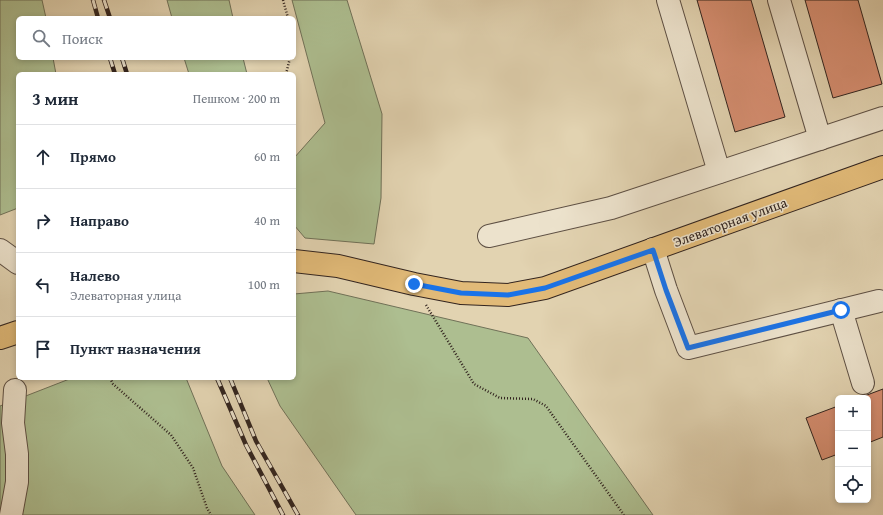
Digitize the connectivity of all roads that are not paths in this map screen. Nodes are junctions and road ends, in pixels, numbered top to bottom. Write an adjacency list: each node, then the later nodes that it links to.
1 (668, 0): 6 (lane)
2 (779, 0): 4 (lane)
3 (883, 118): 4 (lane)
4 (820, 139): 6 (lane)
5 (883, 167): 9 (main road, Элеваторная улица)
6 (719, 172): 7 (lane)
7 (489, 236)
8 (0, 250): 11 (lane)
9 (653, 250): 10 (main road, Элеваторная улица); 13 (lane)
10 (296, 261)
11 (16, 262)
12 (879, 300): 13 (lane)
13 (841, 310): 16 (lane)
14 (16, 333): 15 (main road)
15 (0, 338)
16 (863, 383)
17 (13, 388): 18 (lane)
18 (11, 515)

